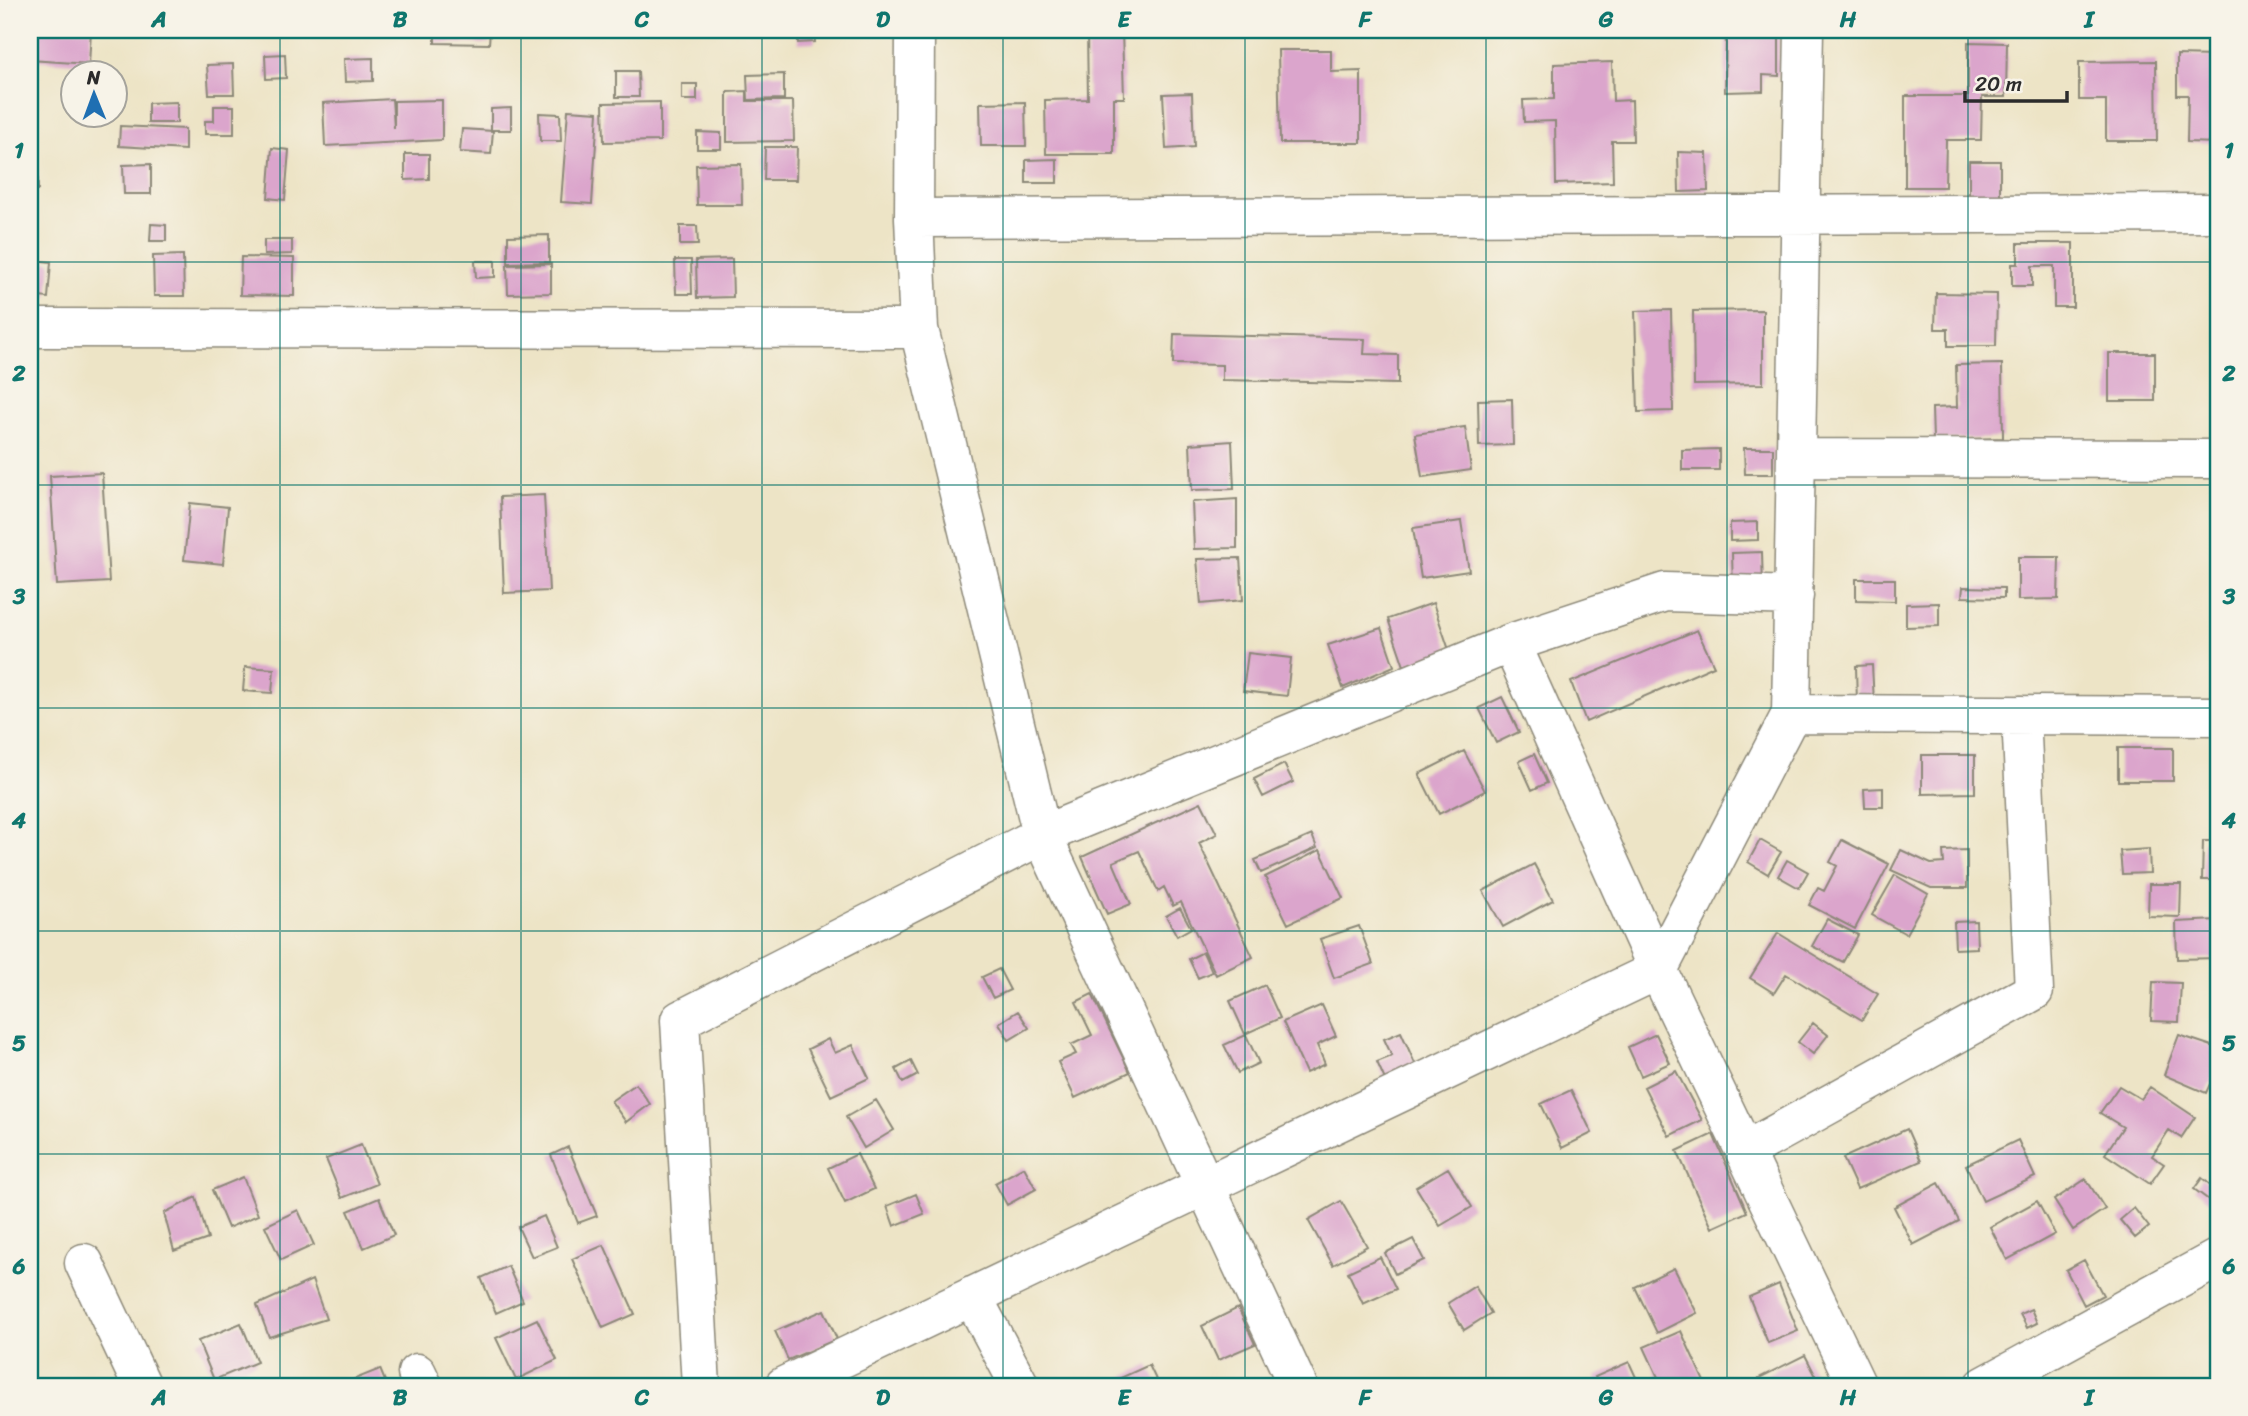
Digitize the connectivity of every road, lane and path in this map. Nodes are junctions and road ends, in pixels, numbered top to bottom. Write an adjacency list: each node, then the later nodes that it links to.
1 (915, 30): 5 (street)
2 (1804, 30): 3 (street)
3 (1801, 212): 4 (street); 5 (street); 8 (street)
4 (2218, 213)
5 (914, 218): 7 (street)
6 (30, 328): 7 (street)
7 (919, 329): 15 (street)
8 (1796, 458): 9 (street); 10 (street)
9 (2218, 459)
10 (1794, 596): 11 (street); 12 (street)
11 (1511, 643): 15 (street); 16 (street)
12 (1791, 714): 13 (street); 16 (street)
13 (2021, 715): 14 (street); 17 (street)
14 (2218, 716)
15 (1042, 835): 18 (street); 23 (street)
16 (1658, 970): 17 (street); 18 (street)
17 (1745, 1151): 27 (street)
18 (1203, 1185): 21 (street); 26 (street)
19 (2218, 1258): 28 (street)
20 (84, 1263): 22 (street)
21 (972, 1296): 24 (street); 25 (street)
22 (142, 1386)
23 (701, 1386)
24 (784, 1386)
25 (1020, 1386)
26 (1298, 1386)
27 (1857, 1386)
28 (1984, 1386)

